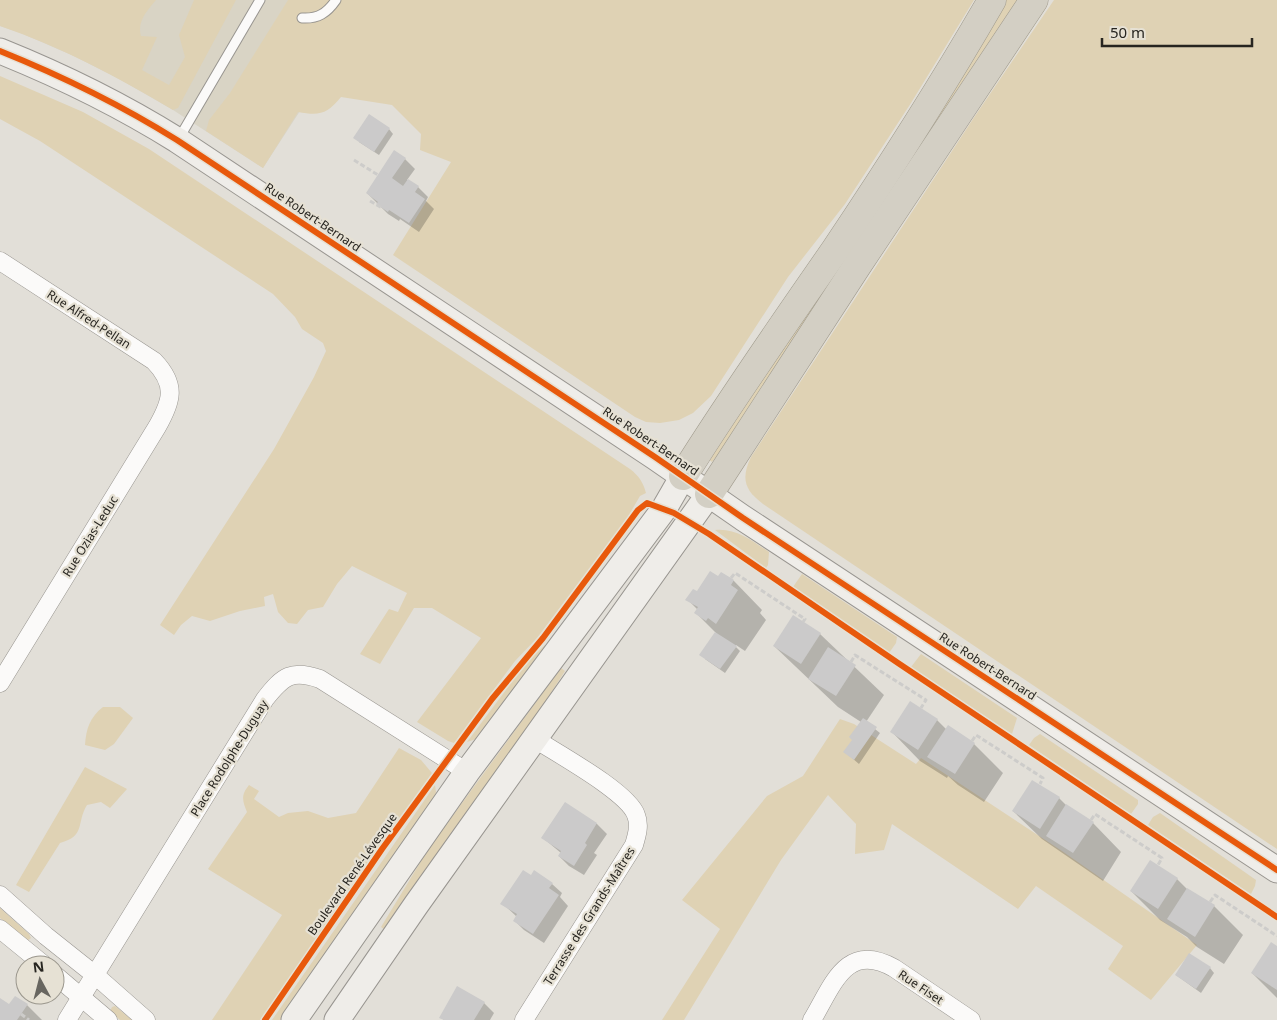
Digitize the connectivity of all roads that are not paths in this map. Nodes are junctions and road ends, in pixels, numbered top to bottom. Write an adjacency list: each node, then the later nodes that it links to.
1 (260, 0): 7 (lane)
2 (336, 0): 5 (lane)
3 (992, 0): 10 (highway)
4 (1034, 0): 11 (highway)
5 (302, 18)
6 (0, 51): 7 (street, Rue Robert-Bernard)
7 (177, 140): 10 (street, Rue Robert-Bernard)
8 (0, 261): 9 (street, Rue Alfred-Pellan)
9 (169, 385): 12 (street, Rue Ozias-Leduc)
10 (683, 476): 11 (street, Rue Robert-Bernard); 14 (street)
11 (709, 494): 13 (street); 15 (street, Rue Robert-Bernard)
12 (0, 683)
13 (535, 739): 28 (street); 29 (street, Terrasse des Grands-Maîtres)
14 (467, 772): 21 (street, Place Rodolphe-Duguay); 27 (street)
15 (1277, 870)
16 (0, 895): 18 (street)
17 (0, 929): 19 (street)
18 (46, 936): 20 (street); 21 (street)
19 (31, 955)
20 (39, 955)
21 (96, 976): 23 (street, Place Rodolphe-Duguay); 26 (street)
22 (65, 984): 23 (street)
23 (82, 998): 24 (street, Place Rodolphe-Duguay); 25 (street)
24 (67, 1020)
25 (108, 1020)
26 (146, 1020)
27 (294, 1020)
28 (337, 1020)
29 (524, 1020)
30 (812, 1020): 31 (street, Rue Fiset)
31 (971, 1020)

